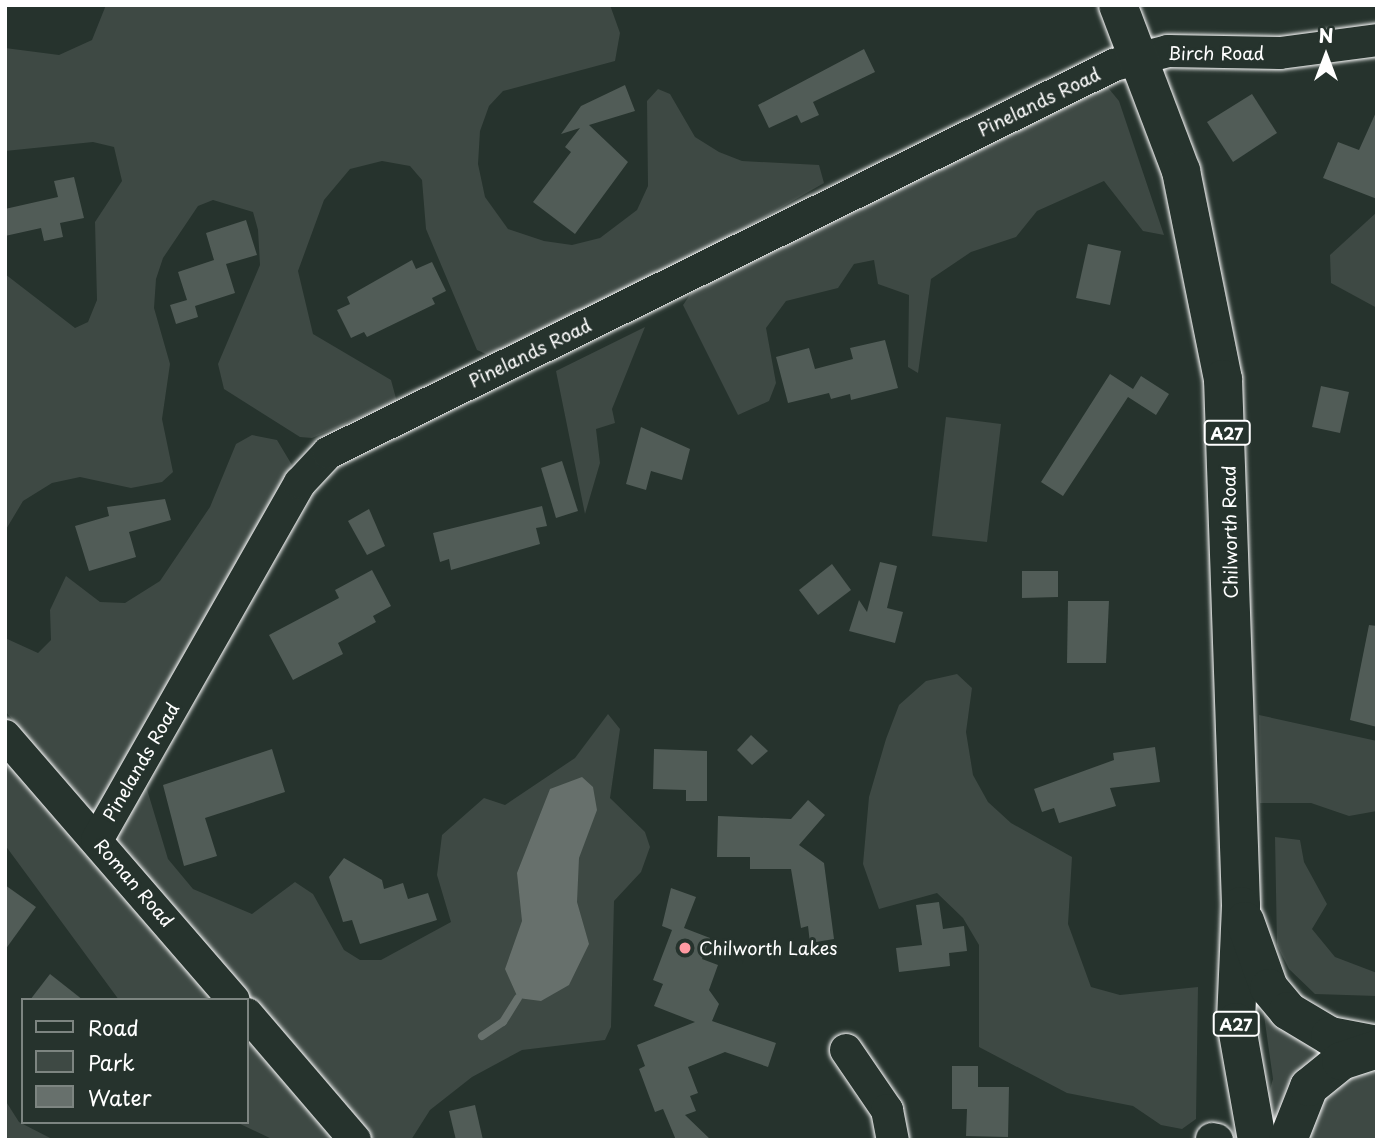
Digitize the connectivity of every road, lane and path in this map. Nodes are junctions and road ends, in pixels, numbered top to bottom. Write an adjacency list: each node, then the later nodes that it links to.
1 (1118, 5): 3 (main road, Chilworth Road / A27)
2 (1377, 40): 3 (street, Birch Road)
3 (1139, 55): 5 (street, Pinelands Road); 6 (main road, Chilworth Road / A27)
4 (5, 736): 5 (street, Roman Road)
5 (97, 840): 7 (street, Roman Road)
6 (1241, 906): 9 (main road, Chilworth Road / A27); 13 (main road, Chilworth Road / A27)
7 (232, 998)
8 (248, 1015): 11 (street)
9 (1377, 1047): 14 (main road, A27)
10 (846, 1050): 12 (street)
11 (355, 1140)
12 (893, 1140)
13 (1256, 1140)
14 (1288, 1140)

